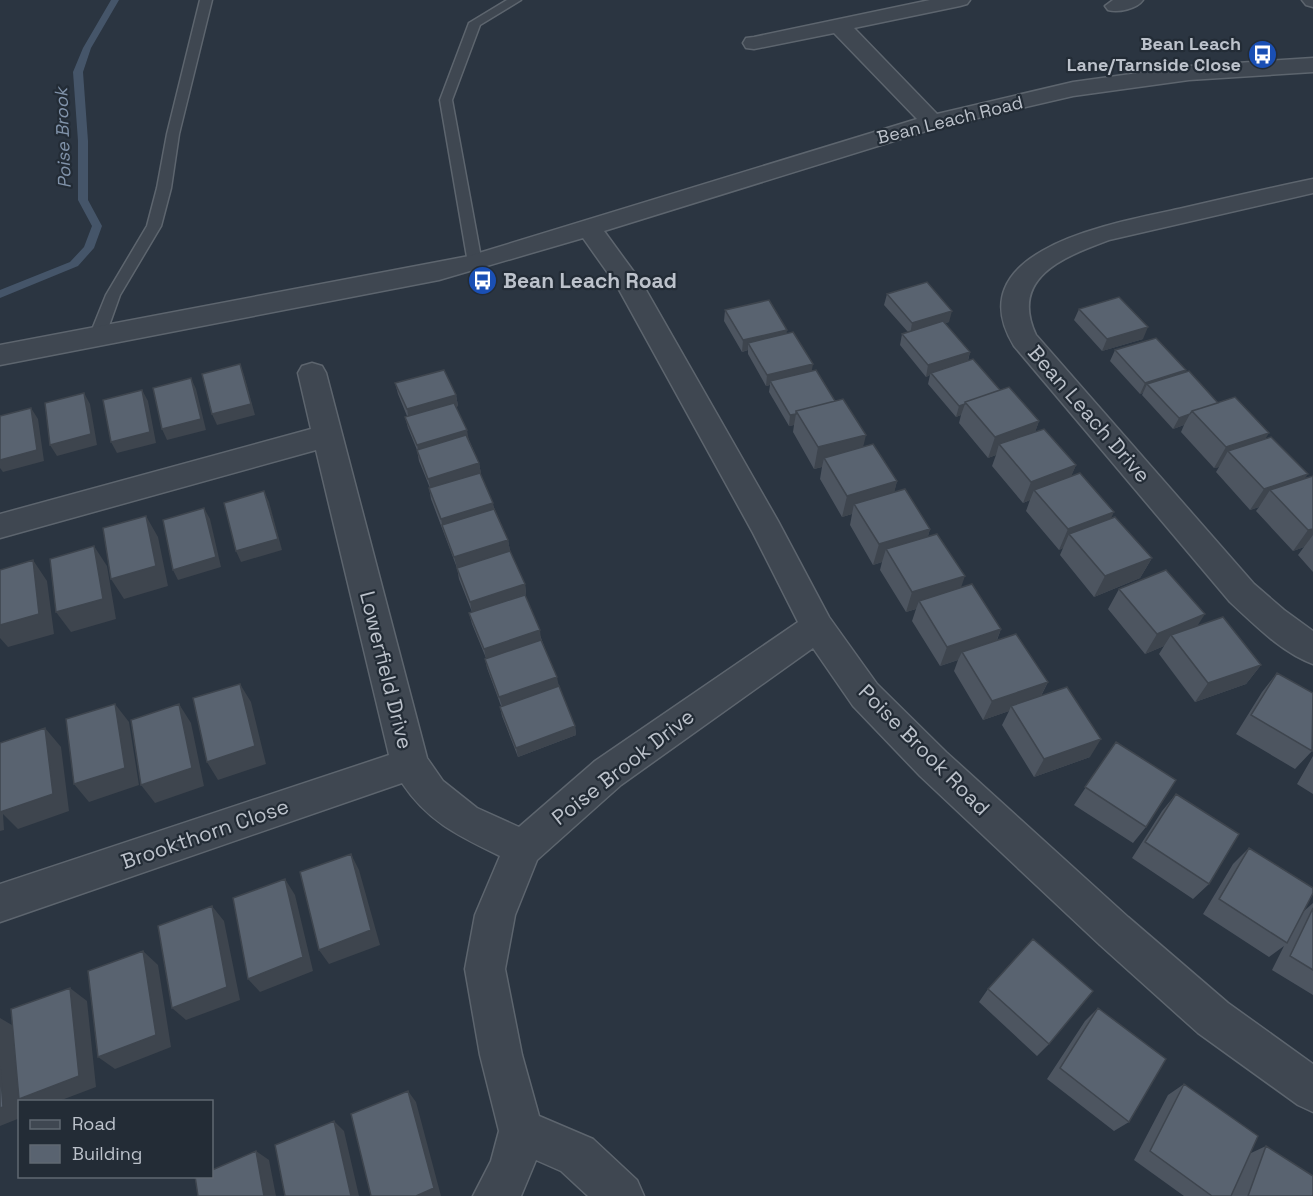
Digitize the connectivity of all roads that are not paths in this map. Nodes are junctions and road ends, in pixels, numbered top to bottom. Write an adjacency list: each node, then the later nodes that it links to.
1 (206, 0): 11 (lane)
2 (515, 0): 10 (lane)
3 (960, 0): 4 (street)
4 (840, 26): 5 (street); 7 (street)
5 (754, 44)
6 (1313, 65): 7 (street, Bean Leach Road)
7 (932, 122): 9 (street, Bean Leach Road)
8 (1313, 186): 17 (street, Bean Leach Drive)
9 (588, 227): 10 (street, Bean Leach Road); 16 (street, Poise Brook Road)
10 (475, 263): 11 (street, Bean Leach Road)
11 (97, 338): 12 (street, Bean Leach Road)
12 (0, 355)
13 (312, 373): 14 (street, Lowerfield Drive)
14 (327, 436): 15 (street); 18 (street, Lowerfield Drive)
15 (0, 526)
16 (817, 627): 19 (street, Poise Brook Drive); 21 (street, Poise Brook Road)
17 (1313, 650)
18 (410, 764): 19 (street, Lowerfield Drive); 20 (street, Brookthorn Close)
19 (523, 848): 22 (street, Poise Brook Drive)
20 (0, 903)
21 (1313, 1090)
22 (521, 1131): 23 (street, Poise Brook Drive); 24 (street)
23 (496, 1196)
24 (621, 1196)

